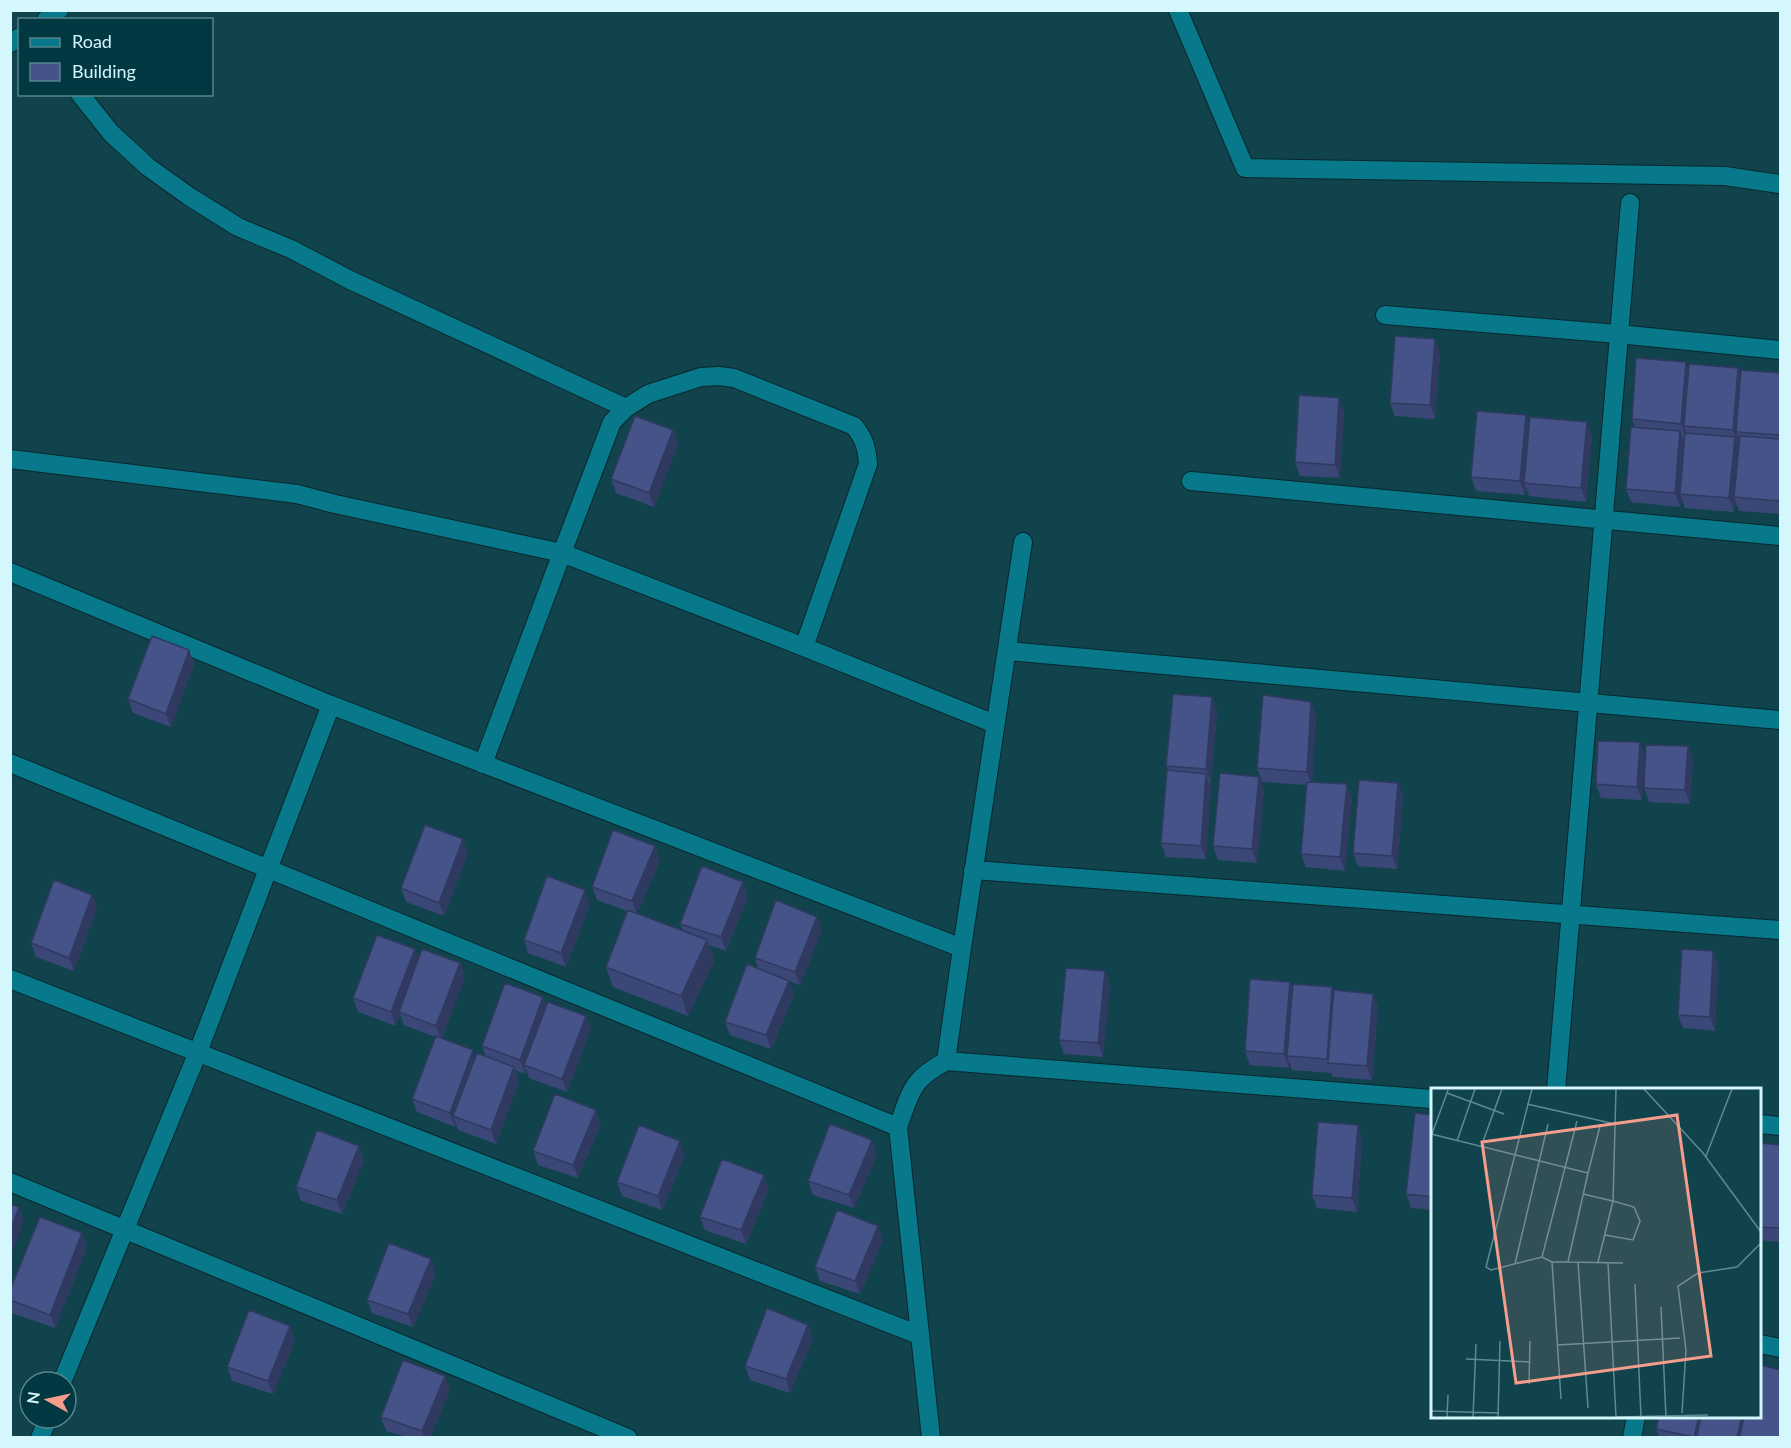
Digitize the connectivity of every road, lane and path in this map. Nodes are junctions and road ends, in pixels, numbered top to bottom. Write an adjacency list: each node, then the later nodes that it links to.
1 (1178, 10): 3 (street)
2 (82, 96): 8 (street)
3 (1780, 184)
4 (1630, 202): 6 (street)
5 (1385, 315): 6 (street)
6 (1618, 334): 7 (street); 11 (street)
7 (1780, 350)
8 (626, 408): 14 (street); 16 (street)
9 (10, 459): 14 (street)
10 (1191, 481): 11 (street)
11 (1603, 519): 12 (street); 18 (street)
12 (1780, 536)
13 (1023, 542): 17 (street)
14 (562, 553): 16 (street); 23 (street)
15 (10, 572): 19 (street)
16 (804, 647): 21 (street)
17 (1007, 651): 18 (street); 21 (street)
18 (1588, 704): 20 (street); 26 (street)
19 (331, 705): 23 (street); 24 (street)
20 (1780, 720)
21 (995, 724): 25 (street)
22 (10, 763): 24 (street)
23 (483, 764): 28 (street)
24 (269, 869): 30 (street); 36 (street)
25 (973, 870): 26 (street); 28 (street)
26 (1571, 914): 27 (street); 32 (street)
27 (1780, 930)
28 (962, 948): 31 (street)
29 (10, 979): 30 (street)
30 (198, 1052): 38 (street); 39 (street)
31 (946, 1061): 33 (street); 36 (street)
32 (1556, 1088)
33 (1431, 1099)
34 (1761, 1124): 35 (street)
35 (1780, 1126)
36 (898, 1127): 39 (street)
37 (10, 1182): 38 (street)
38 (125, 1228): 42 (street); 44 (street)
39 (919, 1335): 45 (street)
40 (1761, 1344): 41 (street)
41 (1780, 1348)
42 (68, 1370)
43 (1636, 1418): 46 (street)
44 (628, 1437)
45 (931, 1437)
46 (1632, 1437)

